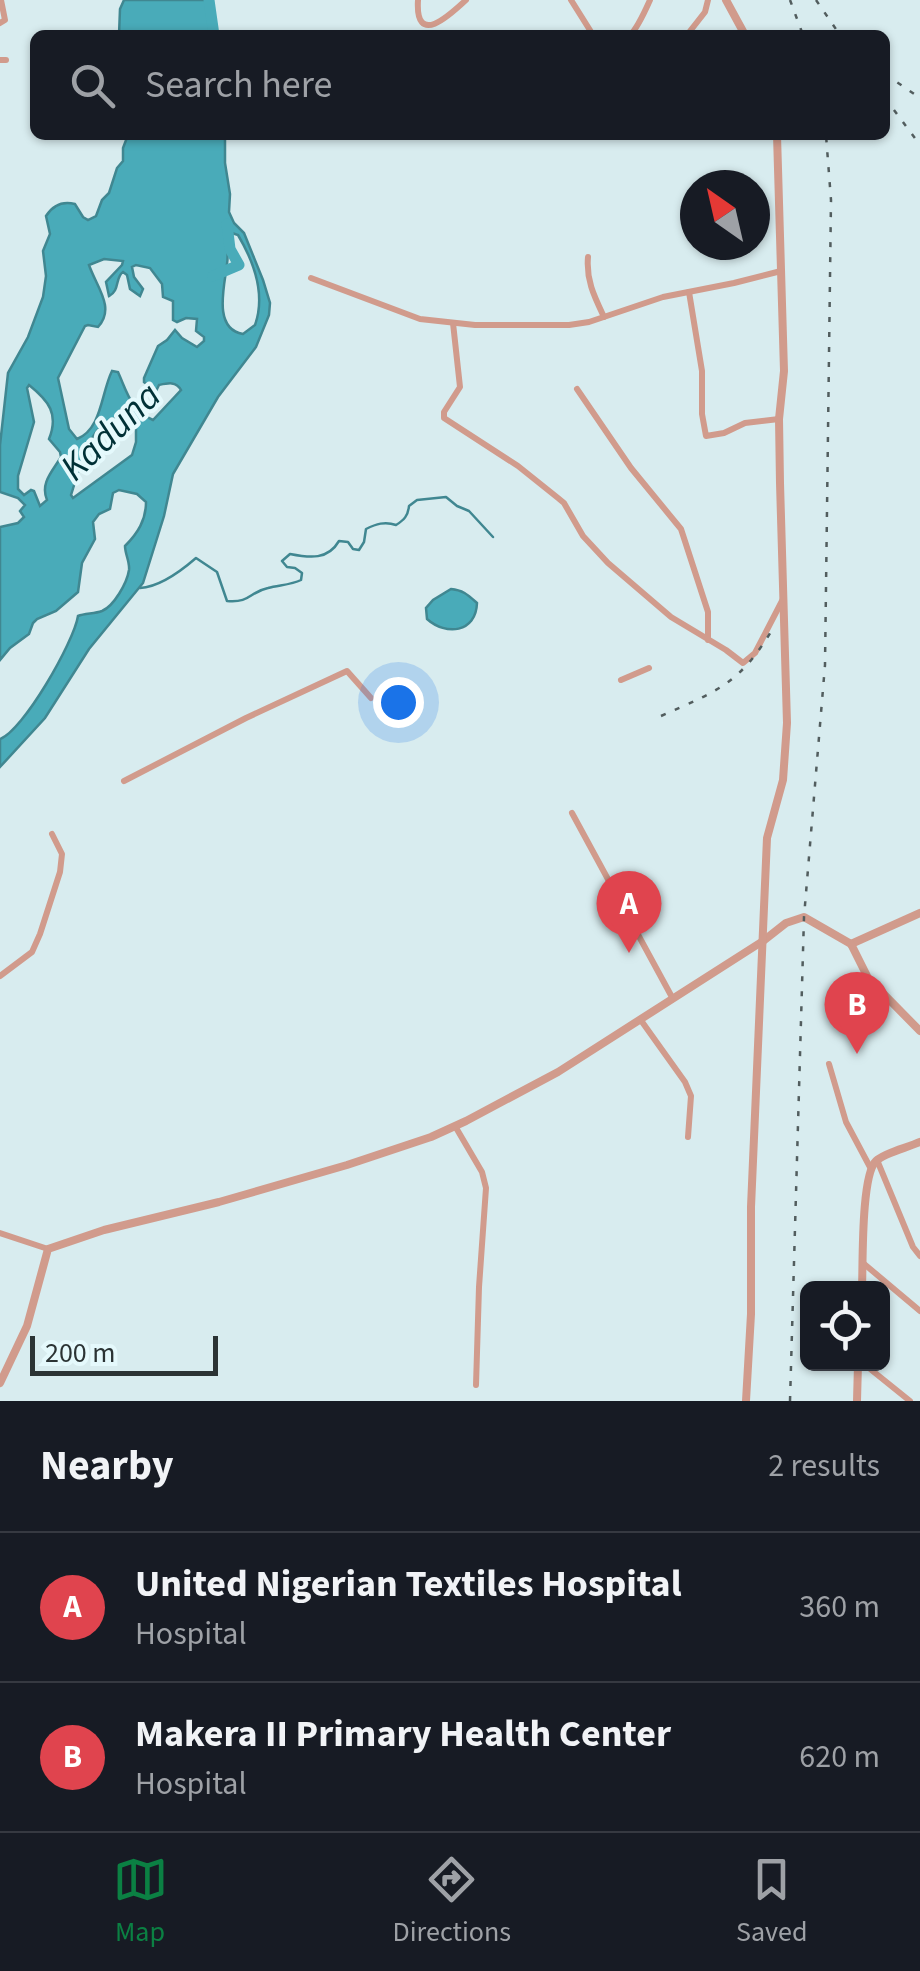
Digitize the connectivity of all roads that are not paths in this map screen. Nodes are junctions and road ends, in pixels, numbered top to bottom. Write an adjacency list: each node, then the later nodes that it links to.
1 (1, 0): 8 (street)
2 (418, 0): 3 (street)
3 (466, 0)
4 (571, 0): 9 (street)
5 (650, 0): 10 (street)
6 (708, 0): 11 (street)
7 (726, 0): 12 (street)
8 (0, 22)
9 (590, 30)
10 (635, 30)
11 (692, 30)
12 (742, 30)
13 (777, 140): 15 (street)
14 (588, 257): 18 (street)
15 (781, 271): 17 (street); 21 (street)
16 (311, 278): 19 (street)
17 (689, 292): 18 (street); 21 (street)
18 (604, 316): 19 (street)
19 (453, 323): 23 (street)
20 (577, 388): 23 (street)
21 (779, 419): 22 (street)
22 (784, 598): 23 (street); 31 (street)
23 (708, 640)
24 (649, 668): 25 (street)
25 (621, 680)
26 (371, 698): 27 (street)
27 (124, 780)
28 (572, 813): 34 (street)
29 (52, 834): 33 (street)
30 (920, 914): 32 (street)
31 (763, 941): 32 (street); 34 (street); 53 (street)
32 (851, 944): 36 (street)
33 (0, 976)
34 (672, 999): 35 (street)
35 (640, 1020): 38 (street); 39 (street)
36 (920, 1030)
37 (829, 1064): 42 (street)
38 (456, 1126): 44 (street); 52 (street)
39 (688, 1137)
40 (920, 1142): 41 (street)
41 (877, 1160): 42 (street); 45 (street)
42 (871, 1169): 46 (street)
43 (0, 1233): 44 (street)
44 (48, 1249): 51 (street)
45 (920, 1256)
46 (863, 1263): 47 (street); 48 (street)
47 (862, 1281)
48 (920, 1310)
49 (860, 1371): 54 (street)
50 (870, 1371): 55 (street)
51 (0, 1382)
52 (476, 1385)
53 (746, 1401)
54 (856, 1401)
55 (910, 1401)

